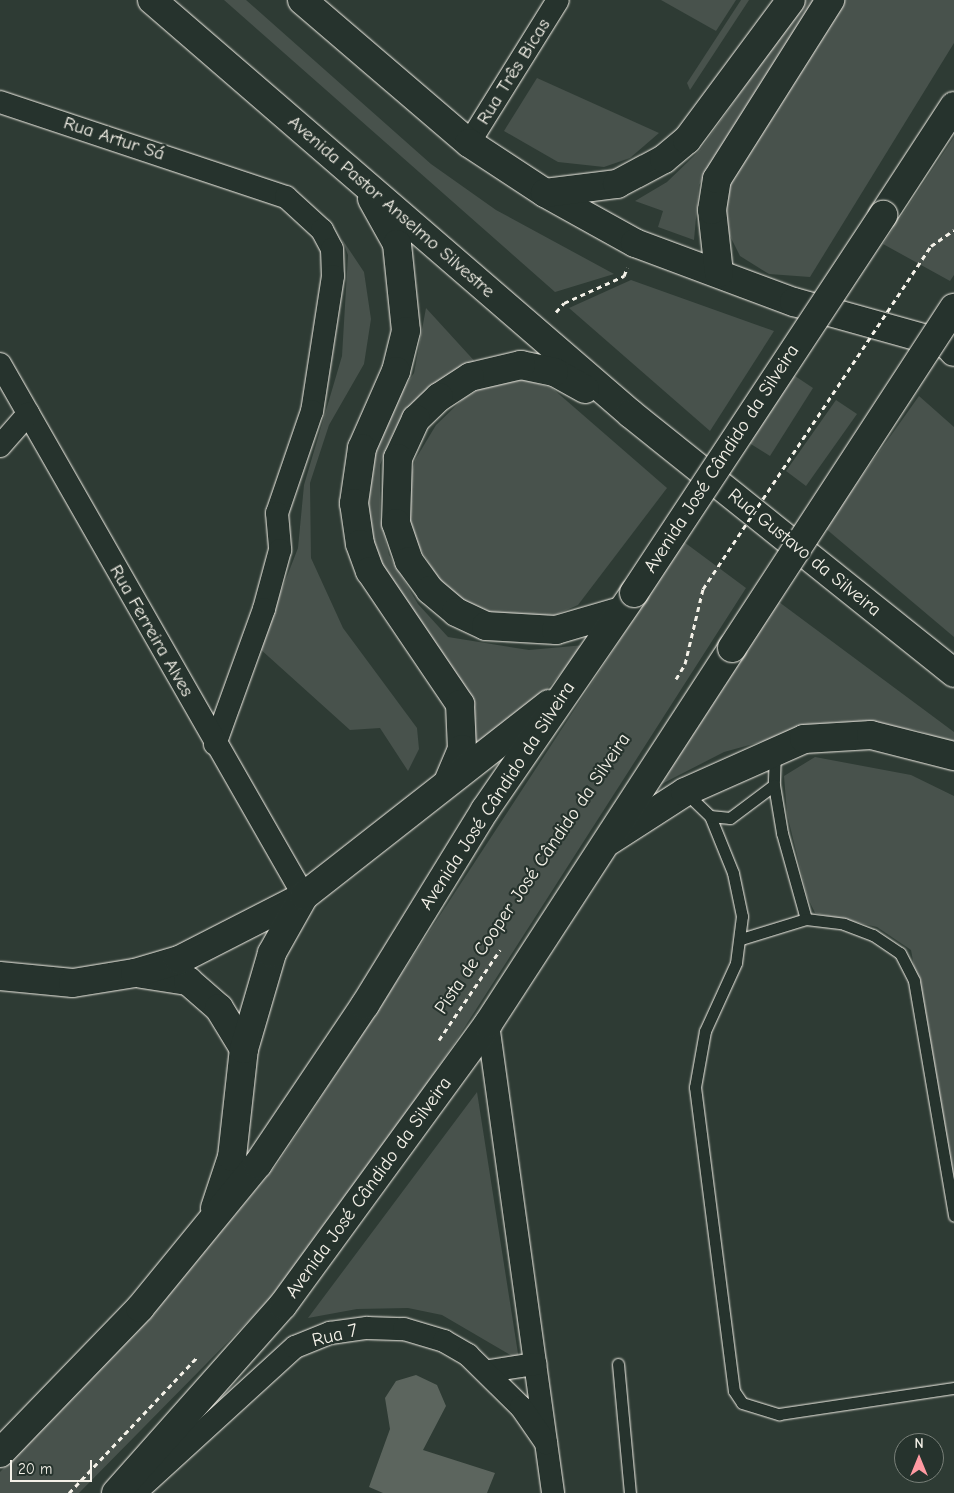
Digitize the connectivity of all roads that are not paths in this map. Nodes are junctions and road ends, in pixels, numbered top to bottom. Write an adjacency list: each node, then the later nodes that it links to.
1 (152, 0): 9 (main road, Avenida Pastor Anselmo Silvestre)
2 (302, 0): 8 (main road)
3 (558, 0): 8 (street, Rua Três Bicas)
4 (791, 0): 10 (main road)
5 (830, 0): 11 (main road)
6 (0, 102): 21 (street, Rua Artur Sá)
7 (954, 106): 18 (main road, Avenida José Cândido da Silveira, bridge)
8 (469, 143): 10 (main road)
9 (364, 184): 16 (main road, Avenida Pastor Anselmo Silvestre); 24 (main road)
10 (545, 193): 11 (main road)
11 (719, 273): 13 (main road)
12 (954, 308): 28 (main road, Avenida José Cândido da Silveira, bridge)
13 (952, 346)
14 (0, 364): 15 (street, Rua Ferreira Alves)
15 (28, 414): 17 (street); 21 (street, Rua Ferreira Alves)
16 (631, 414): 18 (main road); 19 (main road, Rua Gustavo da Silveira)
17 (0, 446)
18 (628, 602): 20 (main road, Avenida José Cândido da Silveira)
19 (954, 673)
20 (570, 688): 24 (main road); 37 (main road, Avenida José Cândido da Silveira)
21 (215, 744): 29 (street, Rua Ferreira Alves)
22 (776, 750): 23 (main road); 25 (lane); 26 (main road)
23 (954, 756)
24 (448, 783): 29 (main road)
25 (774, 785): 27 (lane); 30 (lane)
26 (685, 792): 27 (lane); 28 (main road)
27 (710, 816): 31 (lane)
28 (602, 845): 34 (main road, Avenida José Cândido da Silveira)
29 (304, 896): 32 (main road); 35 (main road)
30 (806, 919): 31 (lane); 36 (lane)
31 (741, 940): 41 (lane)
32 (135, 974): 33 (main road); 35 (main road)
33 (0, 976)
34 (488, 1024): 38 (street, Rua 7); 44 (main road, Avenida José Cândido da Silveira)
35 (244, 1049): 37 (main road)
36 (954, 1216)
37 (210, 1225): 43 (main road, Avenida José Cândido da Silveira)
38 (536, 1364): 40 (street); 42 (street, Rua 7)
39 (618, 1364): 47 (lane)
40 (489, 1371): 42 (street, Rua 7); 45 (street, Rua 7)
41 (954, 1388)
42 (546, 1443): 46 (street, Rua 7)
43 (0, 1452)
44 (116, 1493)
45 (135, 1493)
46 (554, 1493)
47 (630, 1493)

